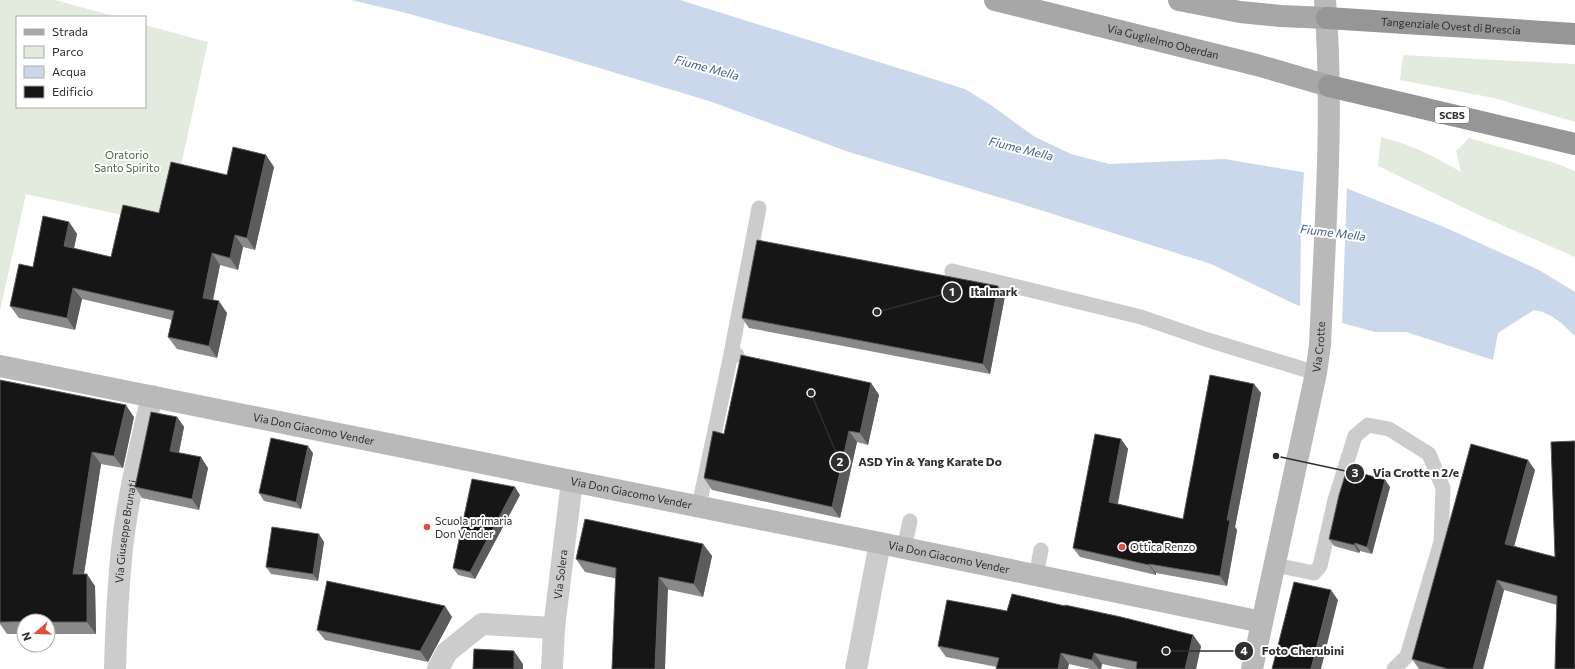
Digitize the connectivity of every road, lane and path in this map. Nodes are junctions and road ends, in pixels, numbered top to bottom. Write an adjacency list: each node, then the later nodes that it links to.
1 (995, 0): 5 (main road, Via Guglielmo Oberdan)
2 (1179, 0): 3 (main road)
3 (1326, 9): 4 (highway, Tangenziale Ovest di Brescia); 5 (street, Via Crotte)
4 (1575, 34)
5 (1329, 86): 6 (highway, SCBS); 10 (street, Via Crotte)
6 (1575, 144)
7 (759, 208): 13 (lane)
8 (952, 271): 10 (lane)
9 (0, 366): 11 (street, Via Don Giacomo Vender)
10 (1316, 373): 18 (street, Via Crotte)
11 (152, 396): 12 (street, Via Don Giacomo Vender); 22 (street, Via Giuseppe Brunati)
12 (572, 481): 13 (street, Via Don Giacomo Vender); 21 (street, Via Solera)
13 (699, 506): 15 (street, Via Don Giacomo Vender)
14 (910, 521): 16 (lane)
15 (880, 543): 16 (street, Via Don Giacomo Vender); 25 (street)
16 (904, 548): 19 (street, Via Don Giacomo Vender)
17 (1041, 550): 19 (lane)
18 (1275, 565): 20 (street, Via Crotte); 27 (lane)
19 (1036, 576): 20 (street, Via Don Giacomo Vender)
20 (1262, 622): 26 (street, Via Crotte)
21 (554, 628): 23 (street); 24 (street, Via Solera)
22 (115, 669)
23 (438, 669)
24 (552, 669)
25 (856, 669)
26 (1252, 669)
27 (1394, 669)

